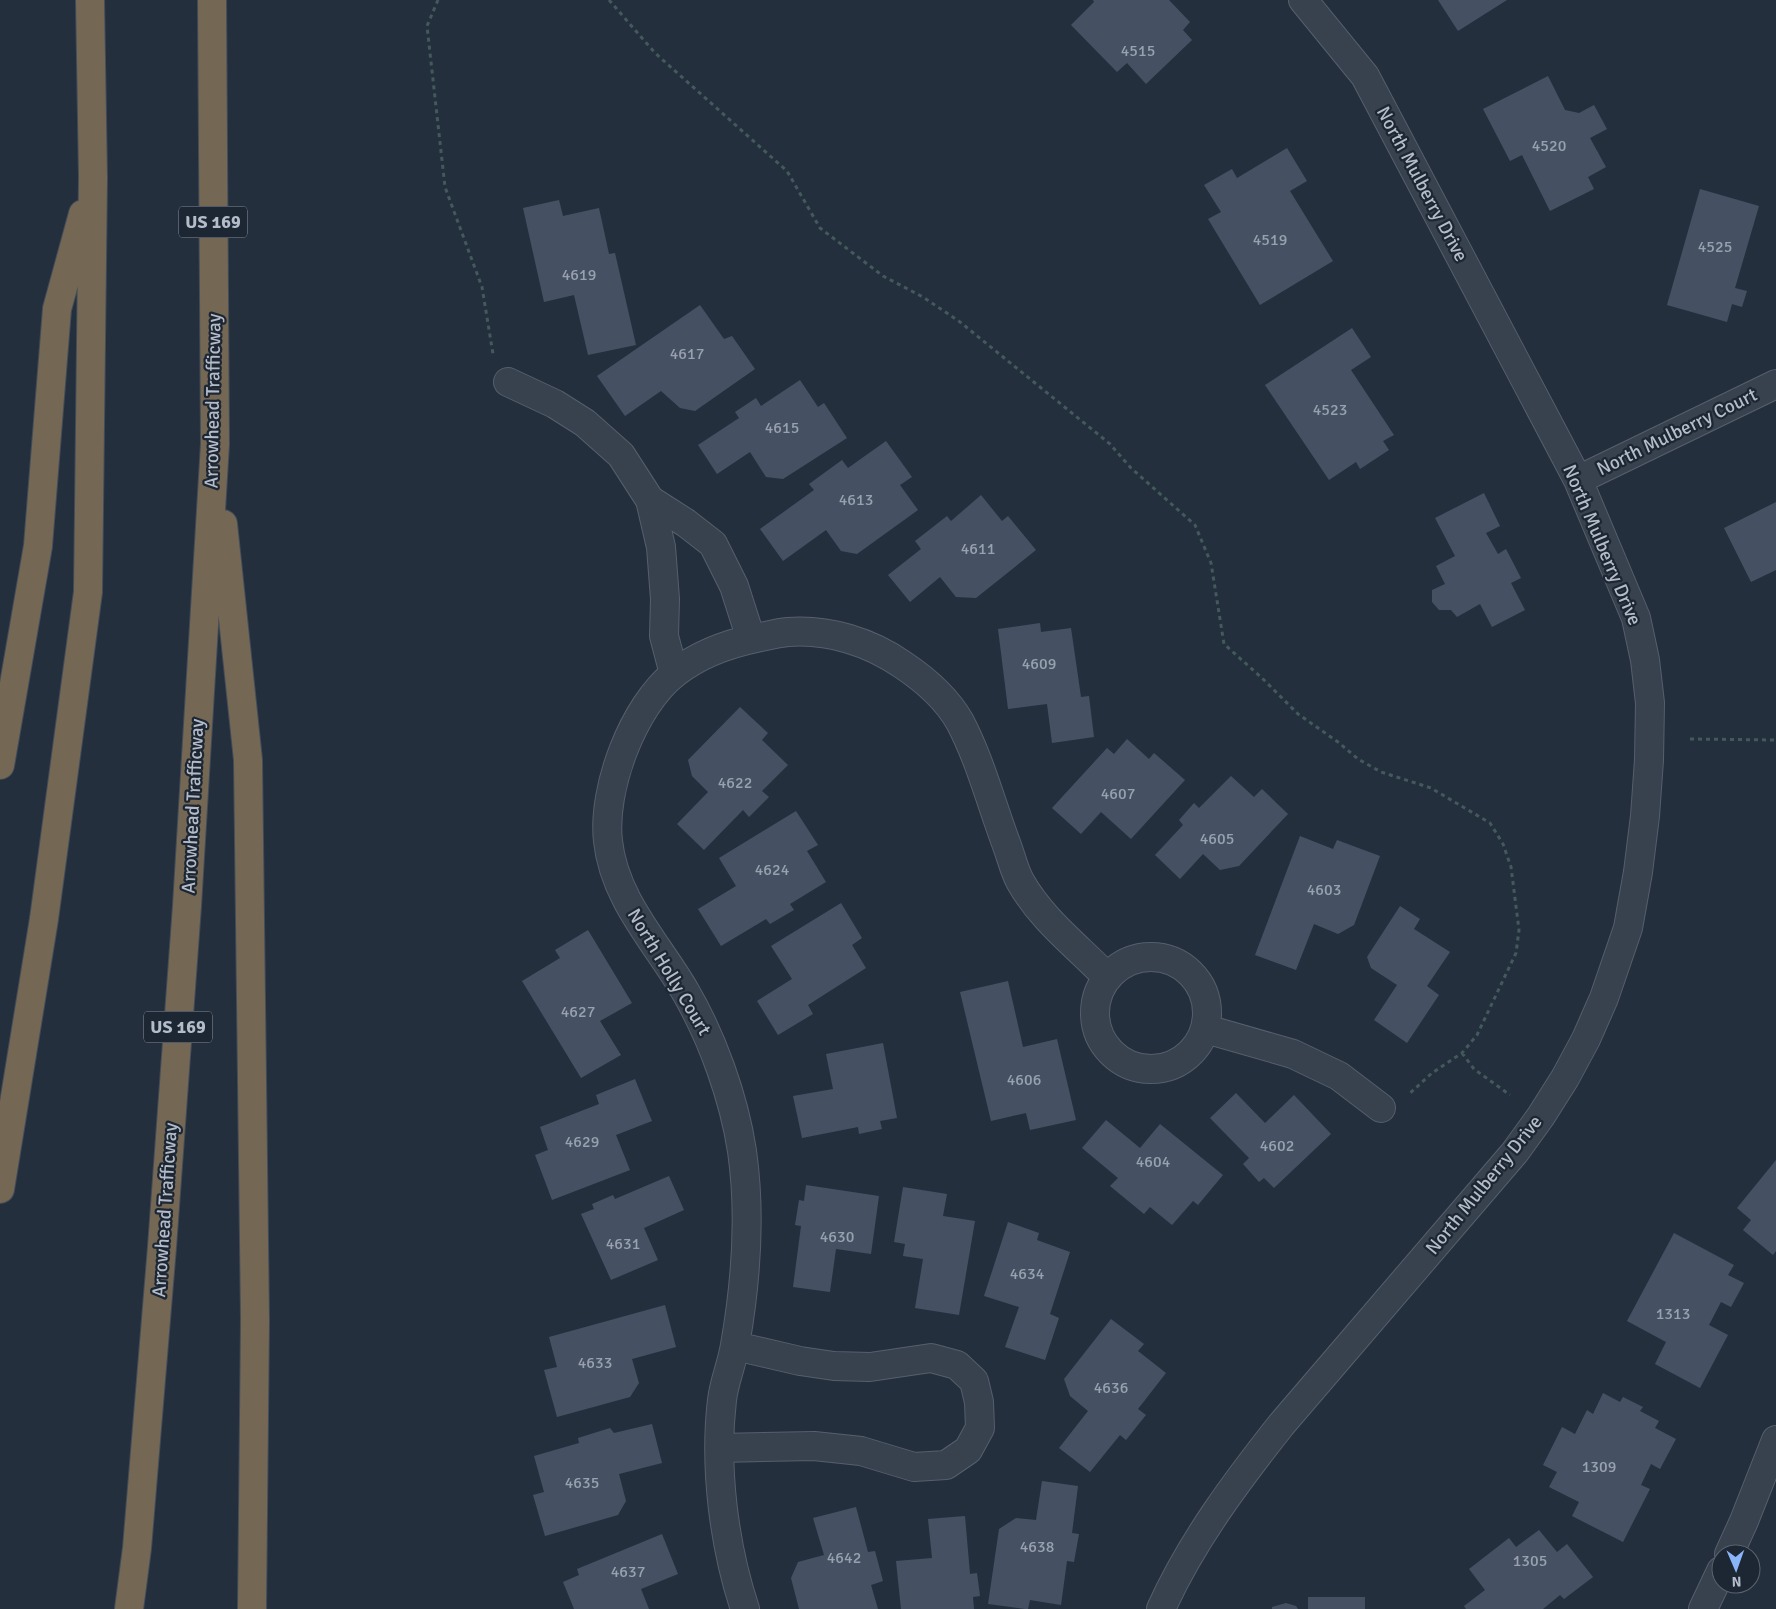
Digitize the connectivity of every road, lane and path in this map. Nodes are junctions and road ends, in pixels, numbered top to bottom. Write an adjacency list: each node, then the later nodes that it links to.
1 (90, 0): 6 (highway)
2 (212, 0): 9 (highway, Arrowhead Trafficway / US 169)
3 (438, 0): 7 (path)
4 (609, 0): 19 (path)
5 (1303, 0): 10 (street, North Mulberry Drive)
6 (93, 177): 16 (highway); 22 (highway)
7 (508, 382): 11 (street)
8 (1776, 384): 10 (street, North Mulberry Court)
9 (215, 444): 28 (highway, Arrowhead Trafficway / US 169); 29 (highway)
10 (1578, 480): 31 (street, North Mulberry Drive)
11 (650, 500): 12 (street); 13 (street)
12 (751, 640): 13 (street, North Holly Court); 17 (street, North Holly Court)
13 (674, 674): 23 (street, North Holly Court)
14 (1690, 739): 15 (path)
15 (1776, 740)
16 (0, 765)
17 (1107, 978): 18 (street); 18 (street)
18 (1206, 1029): 21 (street)
19 (1462, 1053): 20 (path); 21 (path)
20 (1510, 1095)
21 (1381, 1108)
22 (0, 1189)
23 (735, 1346): 25 (street, North Holly Court); 25 (street)
24 (1776, 1440): 26 (street)
25 (720, 1448): 30 (street, North Holly Court)
26 (1734, 1544)
27 (1711, 1592): 32 (street)
28 (129, 1609)
29 (252, 1609)
30 (745, 1609)
31 (1161, 1609)
32 (1703, 1609)

